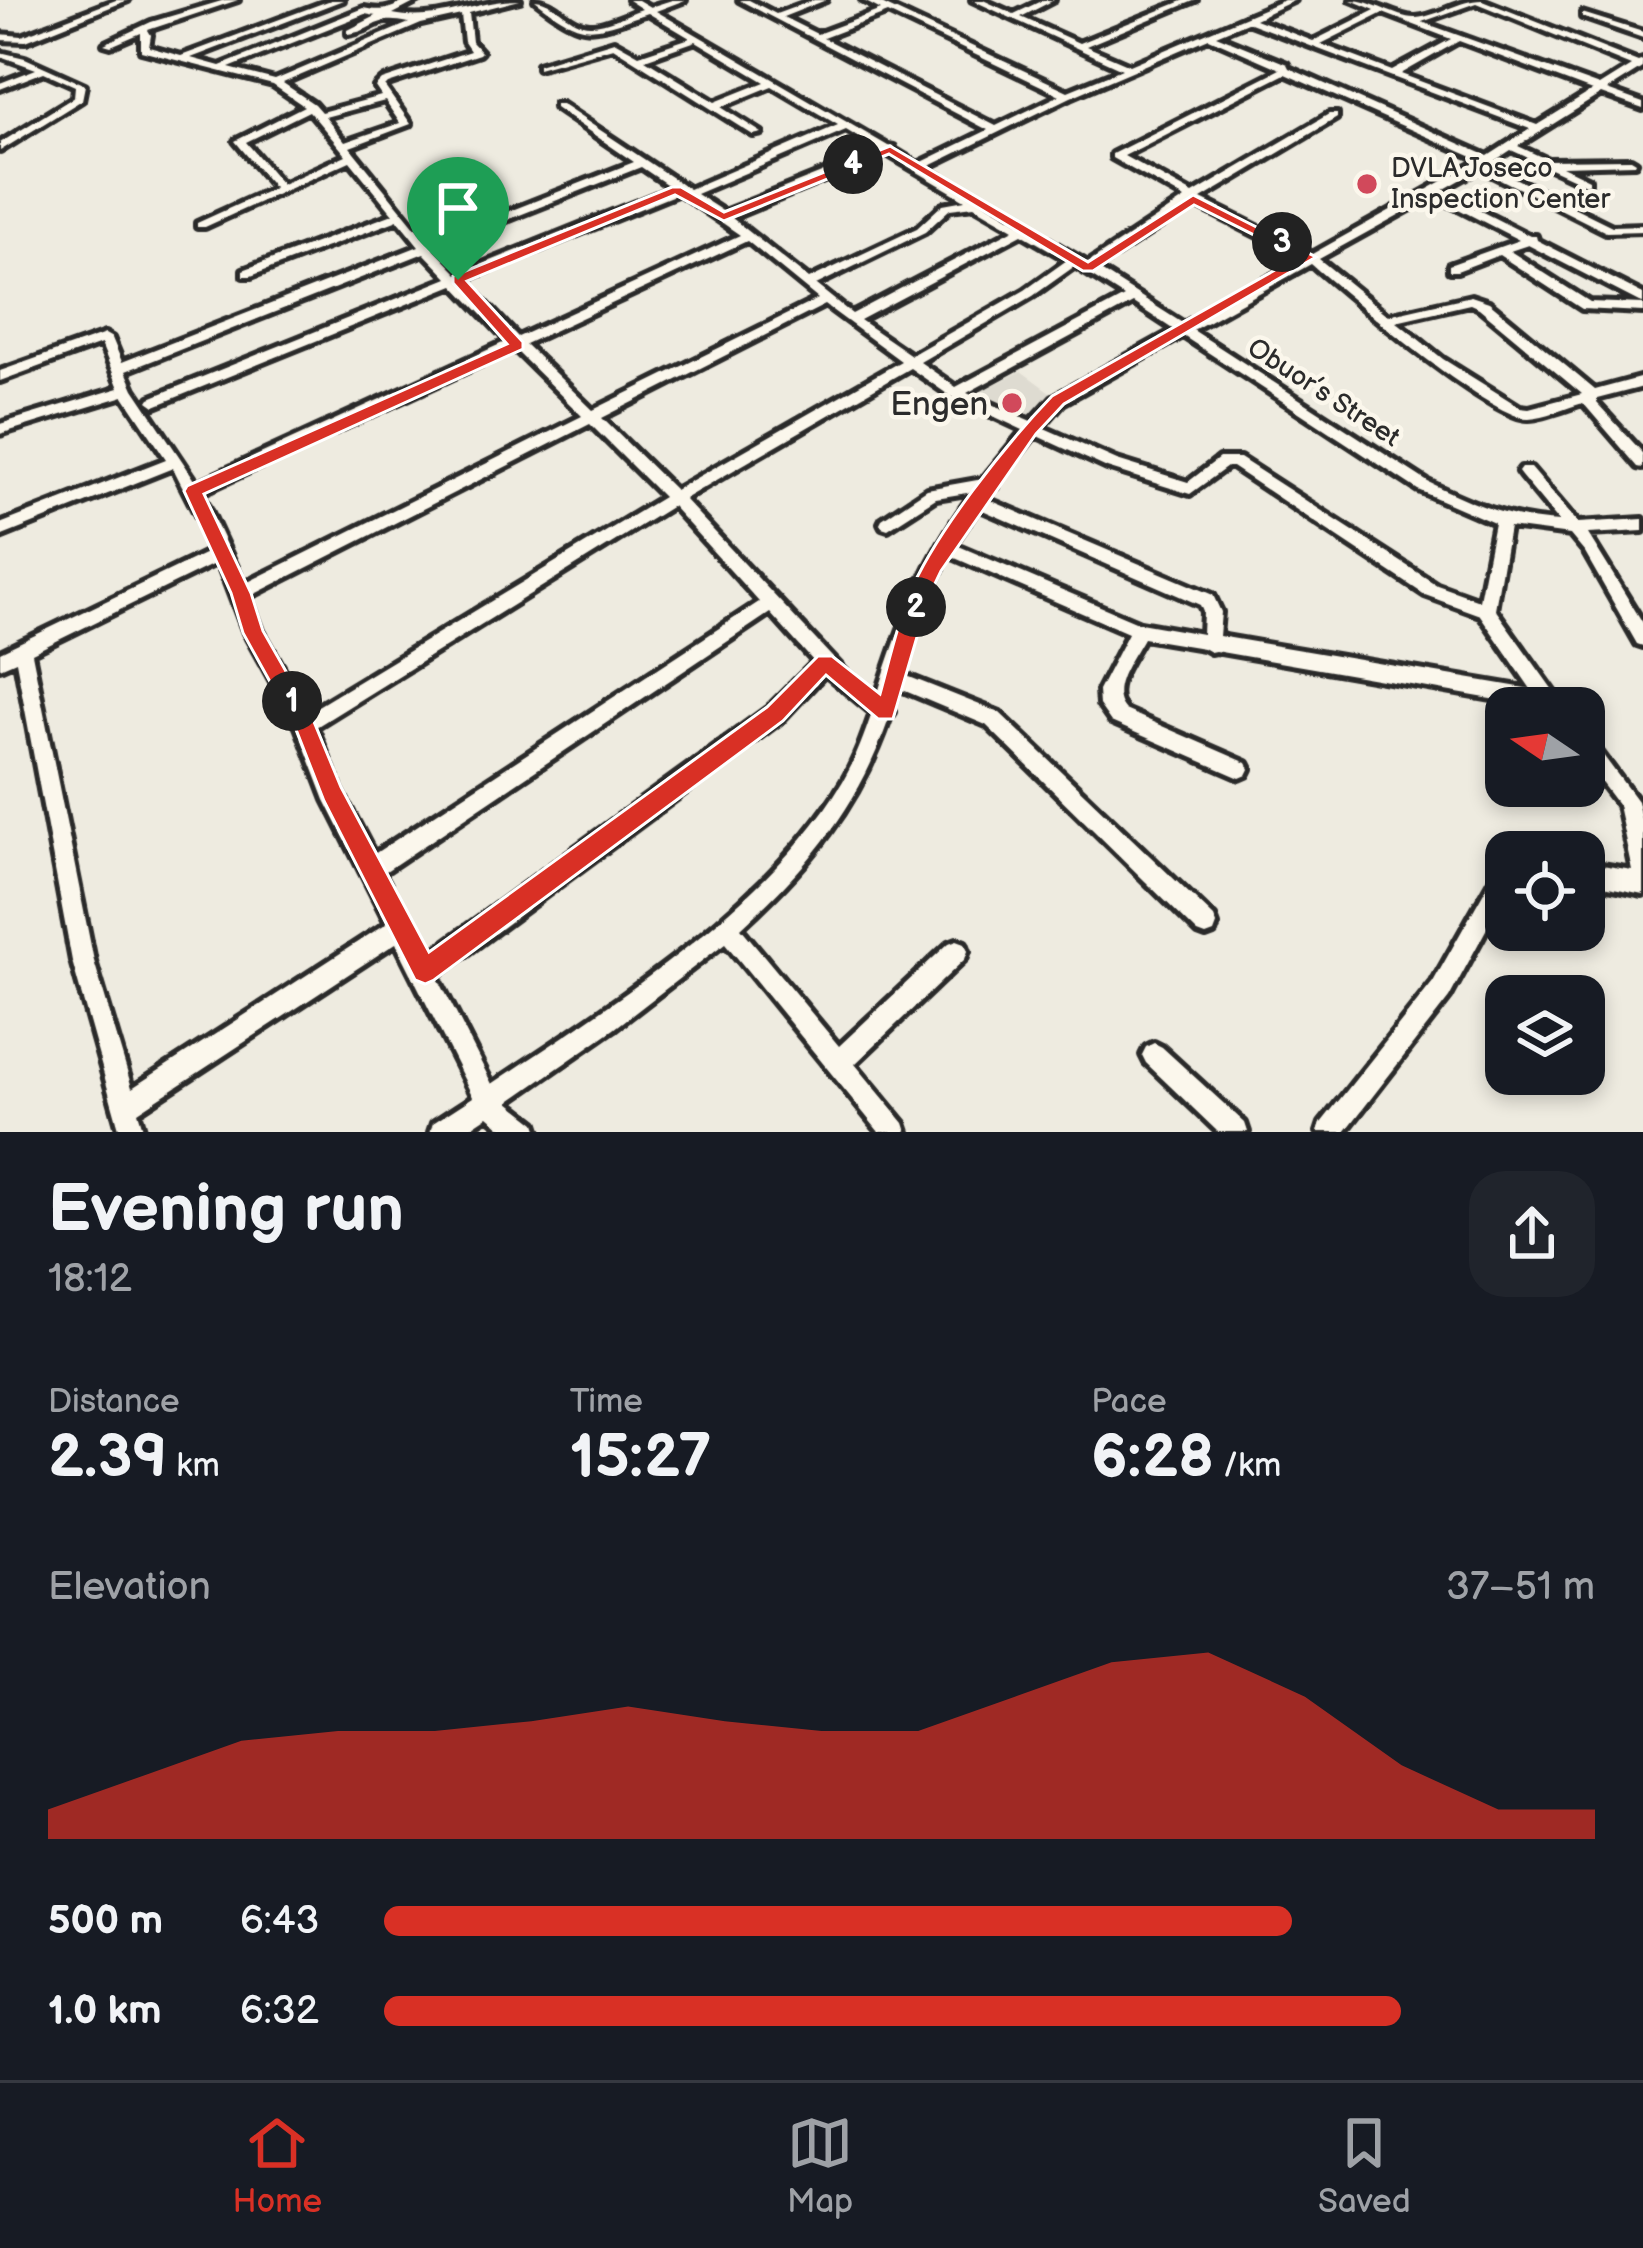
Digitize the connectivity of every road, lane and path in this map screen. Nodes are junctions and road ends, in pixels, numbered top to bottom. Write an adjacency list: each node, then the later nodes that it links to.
1 (124, 0): 40 (street)
2 (234, 0): 32 (street)
3 (334, 0): 22 (street); 45 (street)
4 (416, 0): 26 (street)
5 (516, 0): 24 (street)
6 (539, 0): 23 (street)
7 (632, 0): 23 (street, Obuor’s Street)
8 (681, 0): 23 (street)
9 (743, 0): 27 (street)
10 (821, 0): 27 (street)
11 (866, 0): 20 (street)
12 (976, 0): 28 (street)
13 (1046, 0): 28 (street)
14 (1192, 0): 42 (street)
15 (1252, 0): 19 (street)
16 (1291, 0): 19 (street)
17 (1355, 0): 21 (street)
18 (1476, 0): 31 (street); 47 (street)
19 (1272, 7): 29 (street)
20 (889, 10): 36 (street); 58 (street)
21 (1382, 10): 31 (street); 43 (street)
22 (364, 11): 26 (street); 49 (street)
23 (649, 11): 38 (street, Obuor’s Street)
24 (465, 14): 30 (street); 59 (street)
25 (1585, 14): 35 (street)
26 (383, 16): 30 (street); 33 (street)
27 (777, 16): 36 (street)
28 (1016, 16): 42 (street)
29 (1245, 18): 34 (street); 43 (street)
30 (418, 22): 55 (street)
31 (1413, 22): 39 (street)
32 (143, 29): 41 (street); 45 (street)
33 (351, 32)
34 (1206, 34): 50 (street); 52 (street)
35 (1643, 35)
36 (820, 36): 67 (street)
37 (0, 37): 40 (street)
38 (697, 38): 46 (street); 54 (street, Obuor’s Street)
39 (1459, 38): 53 (street); 57 (street)
40 (23, 39): 44 (street)
41 (108, 44)
42 (1082, 44): 50 (street)
43 (1313, 44): 53 (street)
44 (1, 54): 51 (street)
45 (183, 58): 49 (street)
46 (637, 58): 48 (street); 61 (street)
47 (1641, 65): 57 (street)
48 (541, 66)
49 (224, 67): 55 (street)
50 (1128, 68): 58 (street)
51 (41, 70): 56 (street); 70 (street)
52 (1285, 70): 74 (street); 82 (street)
53 (1393, 74): 66 (street)
54 (775, 82): 61 (street); 65 (street, Obuor’s Street)
55 (276, 83): 63 (street)
56 (0, 86)
57 (1600, 88): 62 (street); 66 (street)
58 (1068, 95): 67 (street)
59 (384, 98): 63 (street); 72 (street)
60 (558, 106): 76 (street)
61 (714, 106): 68 (street)
62 (1643, 106)
63 (315, 111): 72 (street); 79 (street)
64 (1333, 116): 82 (street)
65 (848, 125): 71 (street, Obuor’s Street); 81 (street)
66 (1538, 129): 69 (street)
67 (998, 131): 77 (street)
68 (757, 133)
69 (1510, 146): 74 (street); 75 (street)
70 (0, 148)
71 (890, 149): 77 (street, Obuor’s Street); 85 (street)
72 (347, 151): 79 (street); 84 (street)
73 (1631, 162): 75 (street)
74 (1484, 163): 80 (street); 87 (street)
75 (1547, 163): 78 (street)
76 (638, 164): 81 (street); 91 (street)
77 (920, 167): 83 (street, Obuor’s Street)
78 (1585, 181)
79 (279, 188): 86 (street)
80 (1431, 190): 90 (street); 93 (street)
81 (681, 192): 85 (street); 97 (street)
82 (1193, 199): 93 (street); 94 (street)
83 (979, 202): 88 (street, Obuor’s Street); 98 (street)
84 (398, 216): 91 (street); 96 (street)
85 (724, 217): 89 (street)
86 (201, 225)
87 (1643, 228)
88 (1023, 229): 94 (street, Obuor’s Street); 103 (street)
89 (748, 236): 98 (street); 105 (street)
90 (1532, 239): 92 (street); 101 (street)
91 (428, 249): 97 (street); 107 (street)
92 (1501, 251): 95 (street); 101 (street)
93 (1309, 257): 102 (street); 104 (street)
94 (1081, 264): 99 (street, Obuor’s Street); 106 (street)
95 (1453, 268)
96 (247, 273)
97 (458, 280): 105 (street); 113 (street)
98 (806, 285): 100 (street)
99 (1134, 297): 104 (street, Obuor’s Street); 111 (street)
100 (826, 300): 103 (street); 114 (street)
101 (1643, 303)
102 (1388, 319): 112 (street); 112 (street)
103 (851, 320): 106 (street)
104 (1184, 329): 116 (street); 124 (street, Obuor’s Street)
105 (518, 345): 114 (street); 121 (street)
106 (909, 361): 111 (street); 122 (street)
107 (118, 370): 108 (street); 110 (street)
108 (0, 376)
109 (1643, 382): 112 (street)
110 (127, 390): 115 (street); 117 (street)
111 (955, 393): 116 (street)
112 (1590, 394): 118 (street)
113 (155, 401)
114 (593, 415): 122 (street); 131 (street)
115 (0, 429)
116 (1030, 430): 120 (street); 133 (street)
117 (174, 462): 121 (street); 128 (street)
118 (1643, 463)
119 (1526, 472): 127 (street)
120 (992, 483): 123 (street); 125 (street)
121 (194, 491): 130 (street)
122 (674, 498): 132 (street); 144 (street)
123 (977, 501): 129 (street); 136 (street)
124 (1502, 522): 127 (street, Obuor’s Street); 133 (street)
125 (888, 523)
126 (1643, 525): 127 (street, Obuor’s Street)
127 (1578, 530): 135 (street)
128 (0, 531)
129 (947, 548): 134 (street); 140 (street)
130 (224, 552): 131 (street); 137 (street)
131 (241, 593): 144 (street)
132 (770, 604): 139 (street); 148 (street)
133 (1486, 610): 141 (street)
134 (1138, 630): 136 (street); 146 (street)
135 (1643, 639)
136 (1210, 645): 142 (street)
137 (23, 650): 138 (street); 160 (street)
138 (0, 660)
139 (825, 662): 143 (street); 156 (street)
140 (895, 679): 143 (street); 152 (street)
141 (1540, 687)
142 (1485, 692)
143 (885, 712): 154 (street)
144 (304, 724): 148 (street)
145 (1605, 768): 147 (street)
146 (1240, 769)
147 (1635, 802): 150 (street)
148 (371, 868): 153 (street)
149 (1605, 874): 150 (street)
150 (1643, 879)
151 (1485, 911): 166 (street)
152 (1206, 925)
153 (402, 926): 156 (street); 160 (street)
154 (724, 926): 158 (street); 159 (street)
155 (957, 951): 158 (street)
156 (425, 971): 159 (street)
157 (1154, 1055): 165 (street)
158 (839, 1063): 164 (street)
159 (488, 1101): 162 (street); 163 (street)
160 (124, 1108): 161 (street)
161 (132, 1132)
162 (442, 1132)
163 (527, 1132)
164 (895, 1132)
165 (1236, 1132)
166 (1330, 1132)

